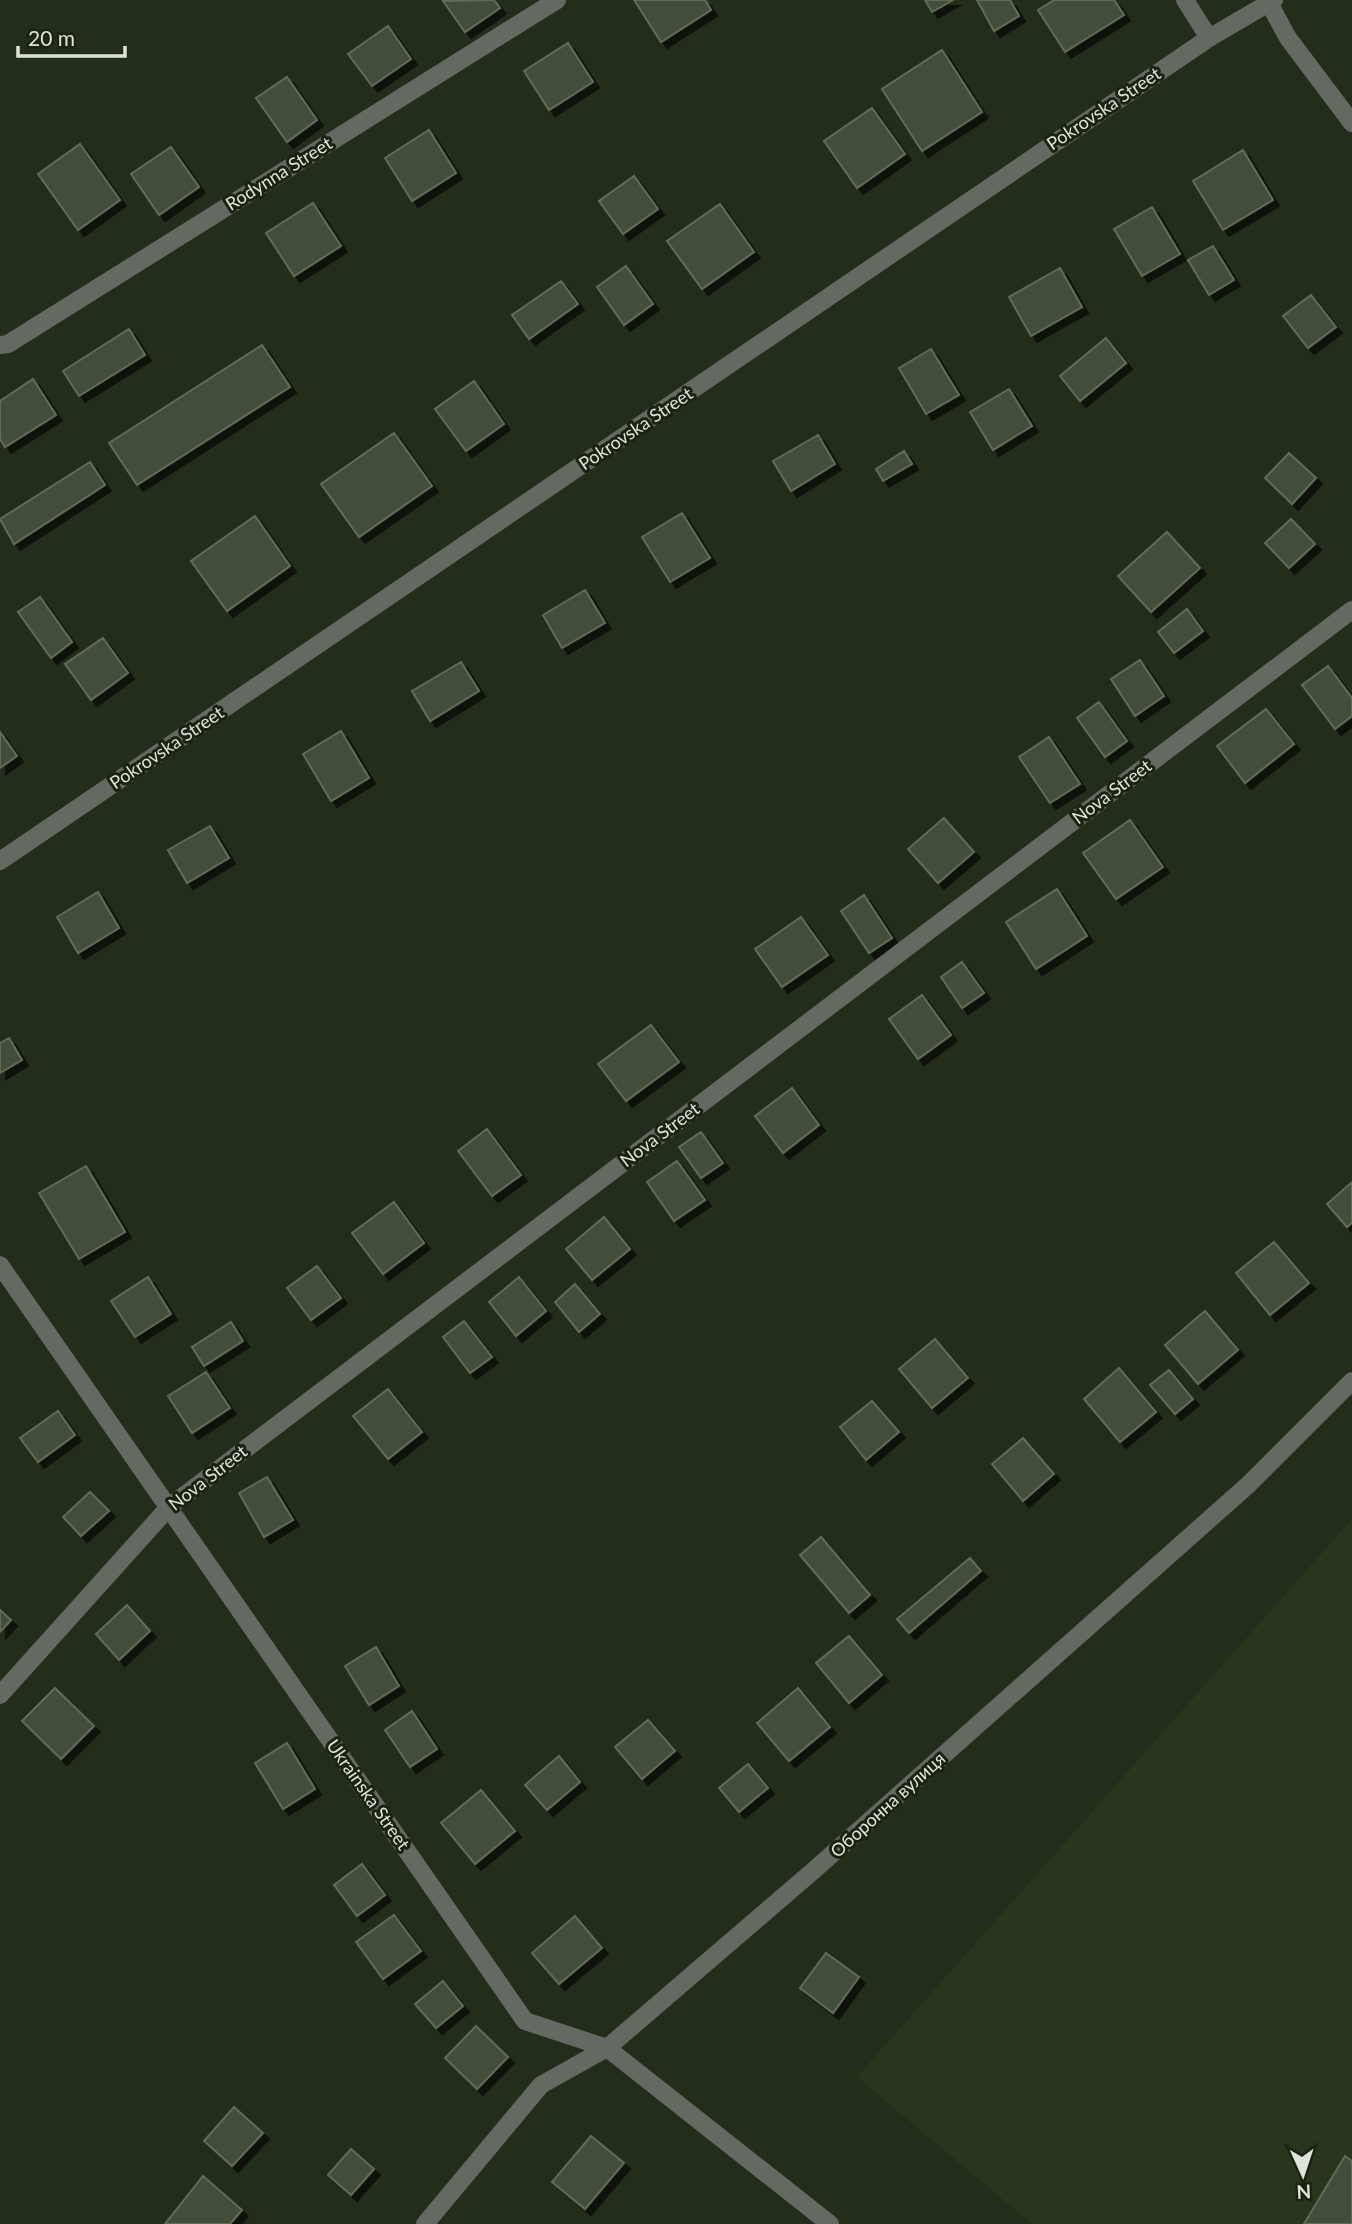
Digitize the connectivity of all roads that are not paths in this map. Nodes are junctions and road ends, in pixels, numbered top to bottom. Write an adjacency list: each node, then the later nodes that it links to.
1 (557, 0): 6 (street, Rodynna Street)
2 (1185, 0): 4 (street)
3 (1271, 2): 4 (street, Pokrovska Street); 5 (street)
4 (1209, 38): 8 (street, Pokrovska Street)
5 (1352, 123)
6 (0, 345)
7 (1352, 610): 11 (street, Nova Street)
8 (0, 861)
9 (0, 1265): 11 (street, Ukrainska Street)
10 (1352, 1381): 13 (street, Оборонна вулиця)
11 (169, 1507): 12 (street, Nova Street); 13 (street, Ukrainska Street)
12 (0, 1695)
13 (607, 2048): 14 (street, Оборонна вулиця); 15 (street, Ukrainska Street)
14 (425, 2224)
15 (830, 2224)

